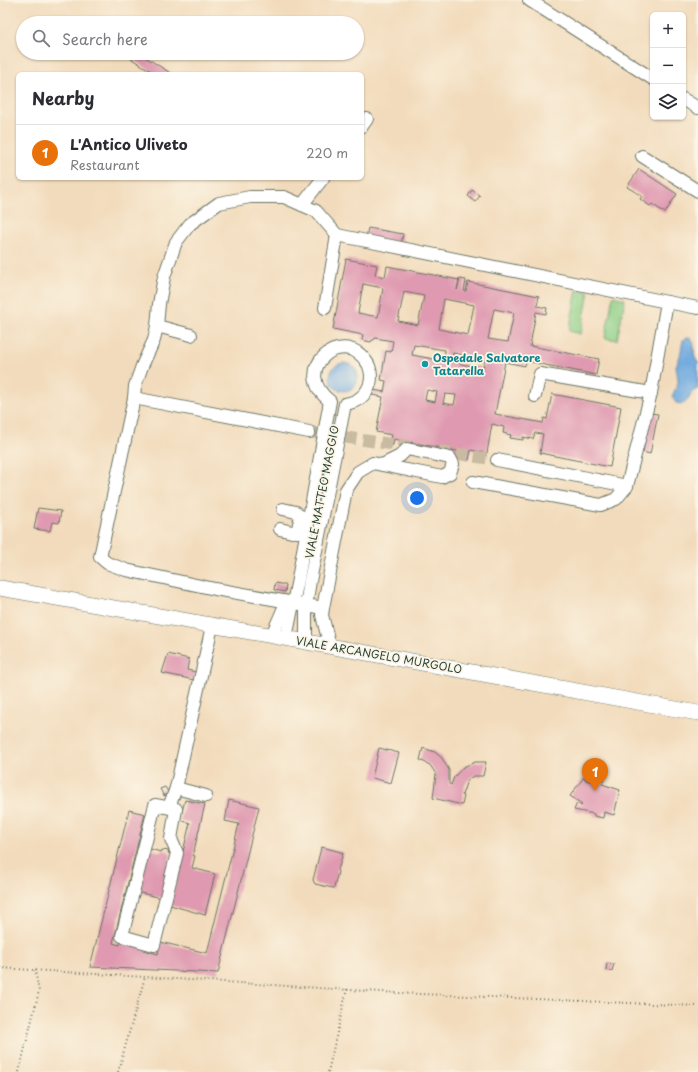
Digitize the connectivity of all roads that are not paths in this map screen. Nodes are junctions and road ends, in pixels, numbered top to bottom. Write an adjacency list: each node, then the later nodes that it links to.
1 (529, 0): 2 (street)
2 (650, 77)
3 (686, 100): 4 (street)
4 (698, 108)
5 (642, 156): 7 (street)
6 (321, 180): 8 (street)
7 (698, 191)
8 (302, 205): 9 (street); 13 (street)
9 (336, 235): 10 (street); 11 (street)
10 (667, 302): 12 (street); 15 (street)
11 (325, 308)
12 (698, 308)
13 (157, 326): 14 (street); 17 (street)
14 (191, 335)
15 (651, 393): 16 (street); 23 (street)
16 (535, 396)
17 (134, 398): 19 (street); 29 (street)
18 (339, 404): 25 (street, VIALE MATTEO MAGGIO)
19 (309, 432)
20 (497, 460): 23 (street)
21 (382, 465): 21 (street); 31 (street)
22 (474, 482): 23 (street)
23 (627, 486)
24 (283, 509): 25 (street)
25 (305, 520): 26 (street); 27 (street, VIALE MATTEO MAGGIO); 29 (street); 30 (street)
26 (280, 529)
27 (305, 580)
28 (0, 588): 32 (main road, VIALE ARCANGELO MURGOLO)
29 (289, 603): 30 (street); 33 (street)
30 (306, 606): 31 (street); 34 (street)
31 (323, 608): 35 (street)
32 (212, 626): 33 (main road, VIALE ARCANGELO MURGOLO); 37 (street)
33 (279, 637): 34 (main road, VIALE ARCANGELO MURGOLO)
34 (306, 642): 35 (main road, VIALE ARCANGELO MURGOLO)
35 (330, 647): 36 (main road, VIALE ARCANGELO MURGOLO)
36 (698, 713)
37 (176, 788): 38 (street); 39 (street)
38 (206, 796)
39 (169, 808): 39 (street)

